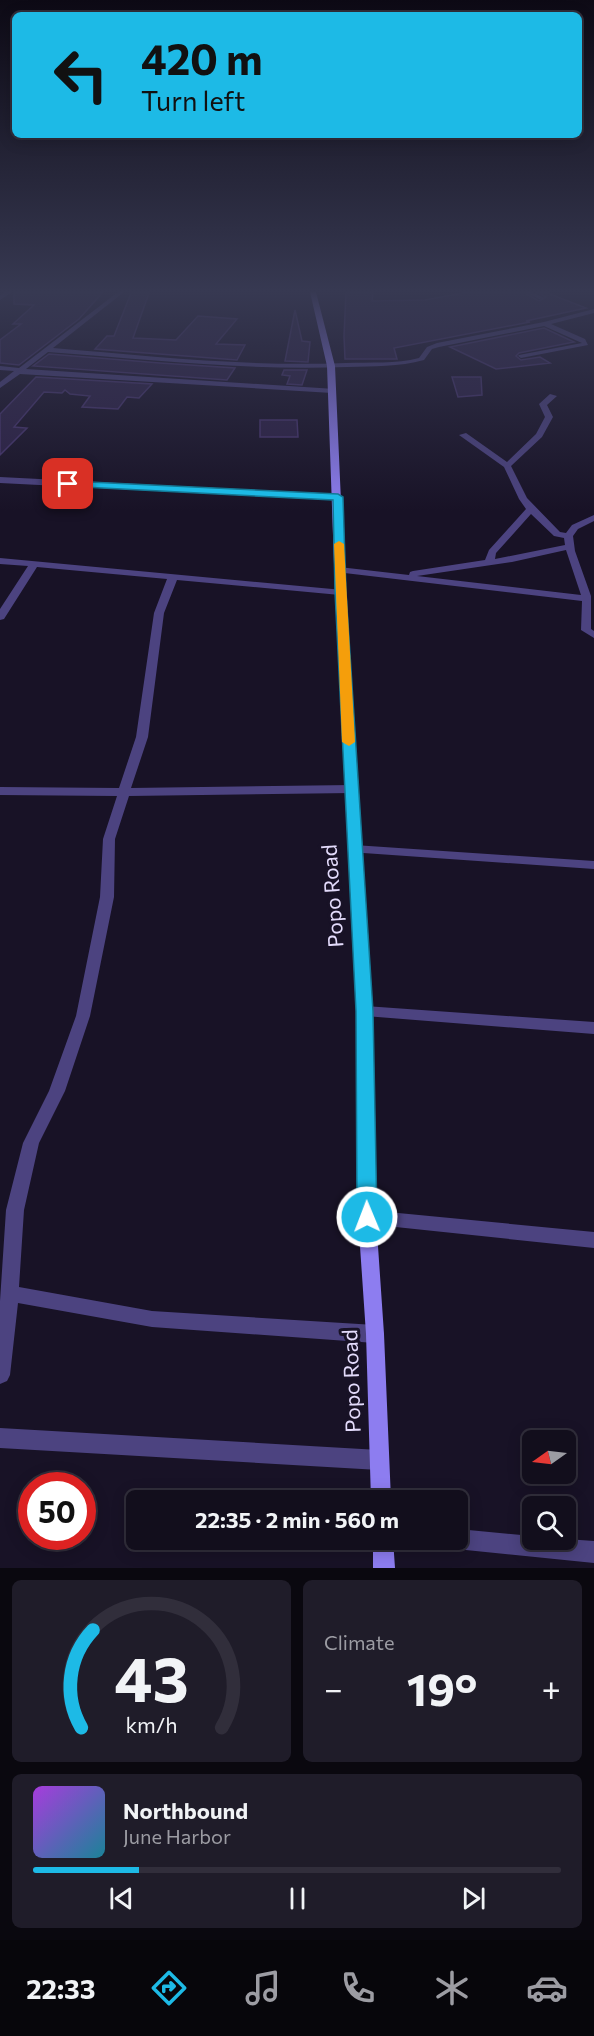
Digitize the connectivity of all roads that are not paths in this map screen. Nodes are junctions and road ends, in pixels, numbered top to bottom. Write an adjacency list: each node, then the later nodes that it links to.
1 (29, 365): 6 (street)
2 (268, 365): 4 (street)
3 (345, 365): 4 (street)
4 (331, 366): 8 (main road, Popo Road)
5 (0, 368): 6 (street)
6 (22, 371): 7 (street); 8 (street)
7 (0, 386)
8 (332, 391): 13 (main road, Popo Road)
9 (553, 396): 11 (street)
10 (463, 435): 11 (street)
11 (507, 466): 14 (street)
12 (0, 480): 13 (street)
13 (338, 497): 23 (main road, Popo Road)
14 (531, 509): 18 (street); 21 (street)
15 (594, 518): 16 (street)
16 (575, 527): 17 (street); 18 (street)
17 (594, 527)
18 (568, 536): 19 (street)
19 (569, 548): 21 (street); 27 (street)
20 (0, 561): 22 (street)
21 (489, 562): 25 (street)
22 (34, 564): 24 (street); 28 (street)
23 (339, 570): 25 (street); 26 (main road, Popo Road)
24 (173, 577): 26 (street); 32 (street)
25 (398, 577): 27 (street)
26 (340, 592): 30 (main road, Popo Road)
27 (586, 599): 29 (street)
28 (0, 618)
29 (594, 635)
30 (352, 789): 32 (street); 33 (main road, Popo Road)
31 (0, 791): 32 (street)
32 (125, 792): 39 (street)
33 (354, 849): 34 (street); 35 (main road, Popo Road)
34 (594, 865)
35 (365, 1011): 36 (street); 37 (main road, Popo Road)
36 (594, 1028)
37 (367, 1217): 38 (street); 40 (main road, Popo Road)
38 (594, 1240)
39 (10, 1293): 40 (street); 41 (street)
40 (375, 1334): 43 (main road, Popo Road)
41 (0, 1375)
42 (0, 1438): 43 (street)
43 (379, 1460): 44 (main road, Popo Road)
44 (380, 1490)
45 (468, 1540): 47 (street)
46 (383, 1550): 48 (main road)
47 (594, 1552)
48 (384, 1568)

